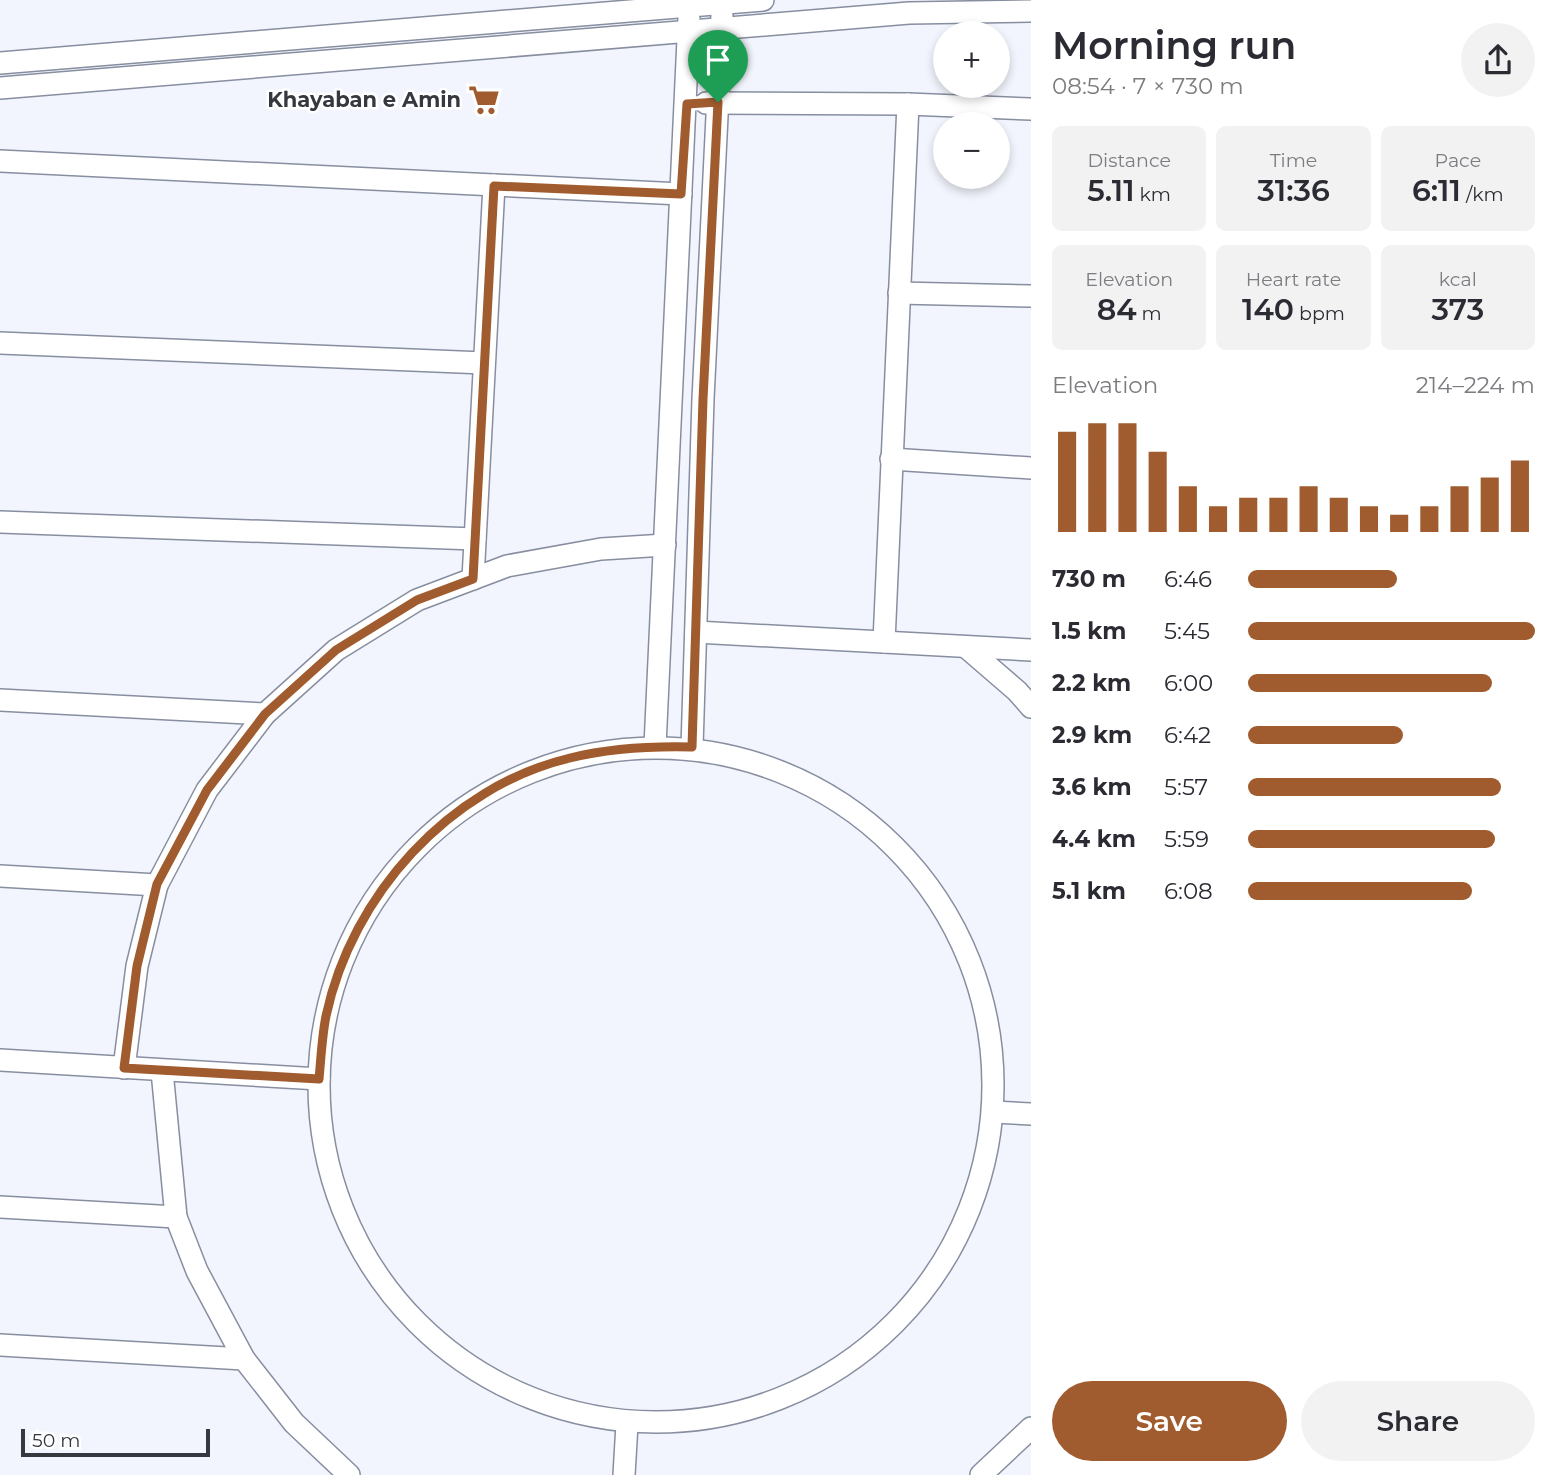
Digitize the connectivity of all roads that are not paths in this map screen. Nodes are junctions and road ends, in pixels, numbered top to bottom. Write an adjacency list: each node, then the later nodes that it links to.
1 (763, 0): 2 (street)
2 (723, 3): 3 (street); 5 (street)
3 (689, 6): 6 (street); 7 (street)
4 (1031, 11): 5 (street)
5 (720, 29): 6 (street); 9 (street)
6 (689, 31): 8 (street); 10 (street)
7 (0, 63)
8 (0, 88)
9 (718, 102): 10 (street); 11 (street); 26 (street)
10 (687, 104): 15 (street)
11 (908, 104): 12 (street); 16 (street)
12 (1031, 109)
13 (0, 161): 14 (street)
14 (494, 186): 15 (street); 19 (street)
15 (681, 194): 24 (street)
16 (899, 293): 17 (street); 20 (street)
17 (1031, 296)
18 (0, 343): 19 (street)
19 (484, 363): 23 (street)
20 (891, 459): 21 (street); 27 (street)
21 (1031, 468)
22 (0, 522): 23 (street)
23 (475, 539): 25 (street)
24 (665, 545): 25 (street); 33 (street)
25 (473, 579): 32 (street)
26 (696, 632): 27 (street); 34 (street)
27 (884, 642): 28 (street)
28 (966, 647): 29 (street); 31 (street)
29 (1031, 650)
30 (0, 700): 32 (street)
31 (1031, 707)
32 (265, 714): 36 (street)
33 (655, 747): 34 (street); 40 (street)
34 (692, 747): 41 (street)
35 (0, 876): 36 (street)
36 (157, 884): 38 (street)
37 (0, 1060): 38 (street)
38 (124, 1068): 39 (street)
39 (162, 1071): 40 (street); 44 (street)
40 (319, 1079): 47 (street)
41 (993, 1112): 42 (street); 47 (street)
42 (1031, 1114)
43 (0, 1207): 44 (street)
44 (176, 1217): 46 (street)
45 (0, 1345): 46 (street)
46 (244, 1359): 49 (street)
47 (627, 1424): 50 (street)
48 (1031, 1429): 51 (street)
49 (349, 1475)
50 (624, 1475)
51 (981, 1475)

